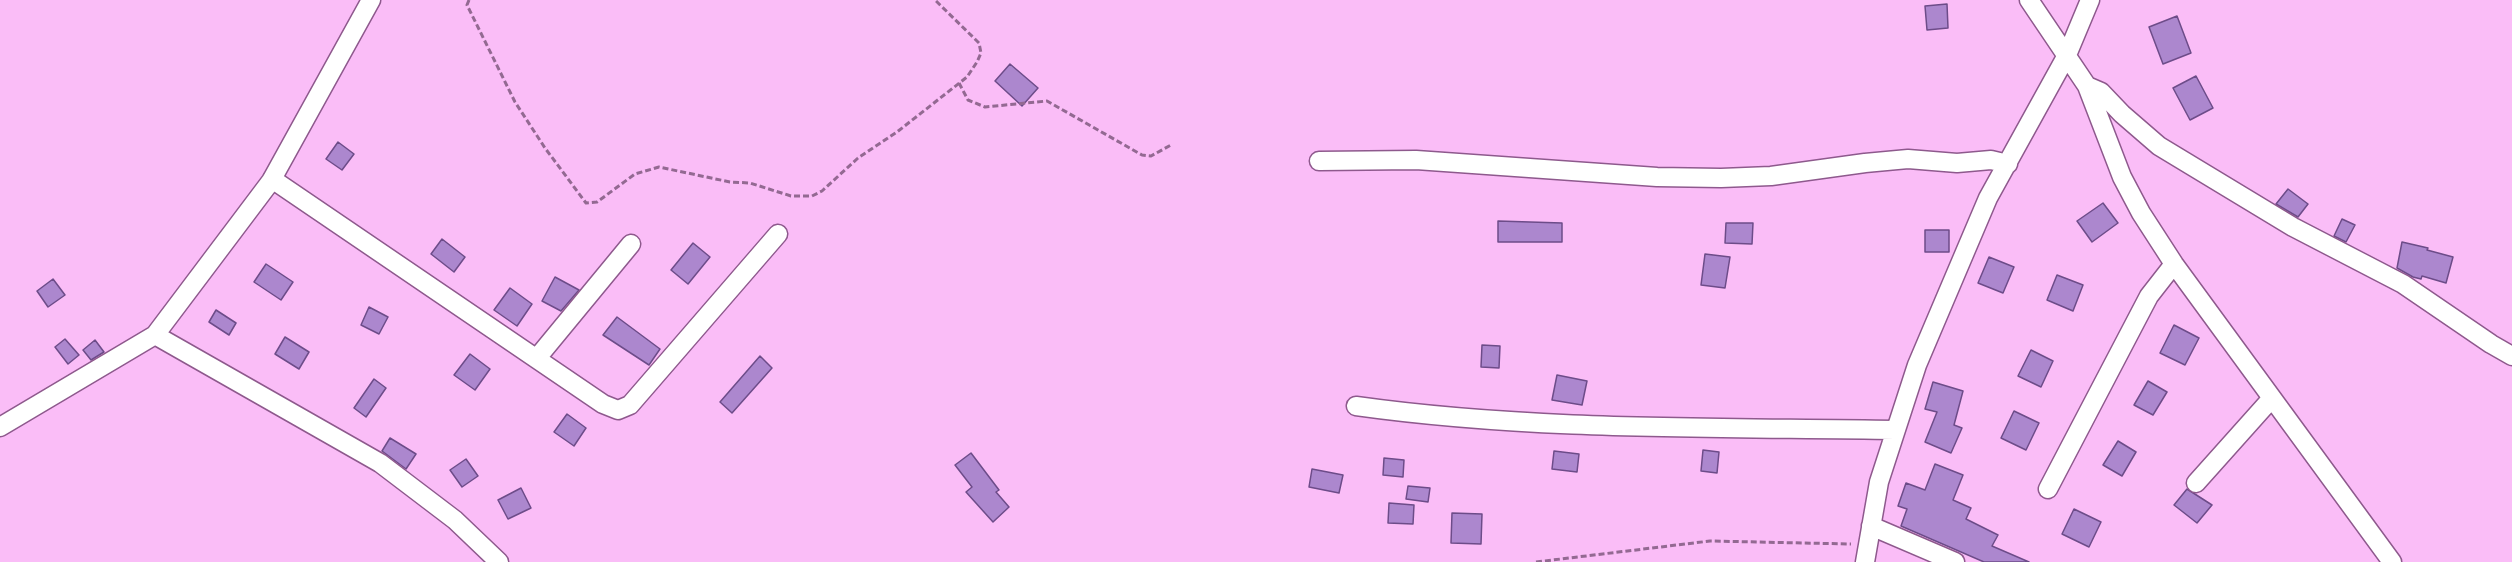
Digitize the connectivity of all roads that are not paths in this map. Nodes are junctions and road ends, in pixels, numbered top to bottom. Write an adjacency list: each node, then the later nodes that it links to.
1 (371, 0): 8 (street)
2 (2029, 0): 4 (street)
3 (2090, 0): 4 (street)
4 (2067, 55): 5 (street); 7 (street)
5 (2087, 86): 11 (street); 13 (street)
6 (1318, 162): 7 (street)
7 (2008, 164): 18 (street)
8 (272, 179): 12 (street); 14 (street)
9 (778, 234): 14 (street)
10 (631, 244): 14 (street)
11 (2174, 264): 15 (street); 20 (street)
12 (155, 335): 17 (street); 23 (street)
13 (2512, 356)
14 (537, 358)
15 (2272, 398): 19 (street); 25 (street)
16 (1356, 406): 18 (street)
17 (0, 427)
18 (1895, 430): 21 (street)
19 (2196, 483)
20 (2048, 489)
21 (1871, 526): 22 (street); 24 (street)
22 (1866, 553)
23 (500, 562)
24 (1955, 562)
25 (2391, 562)

